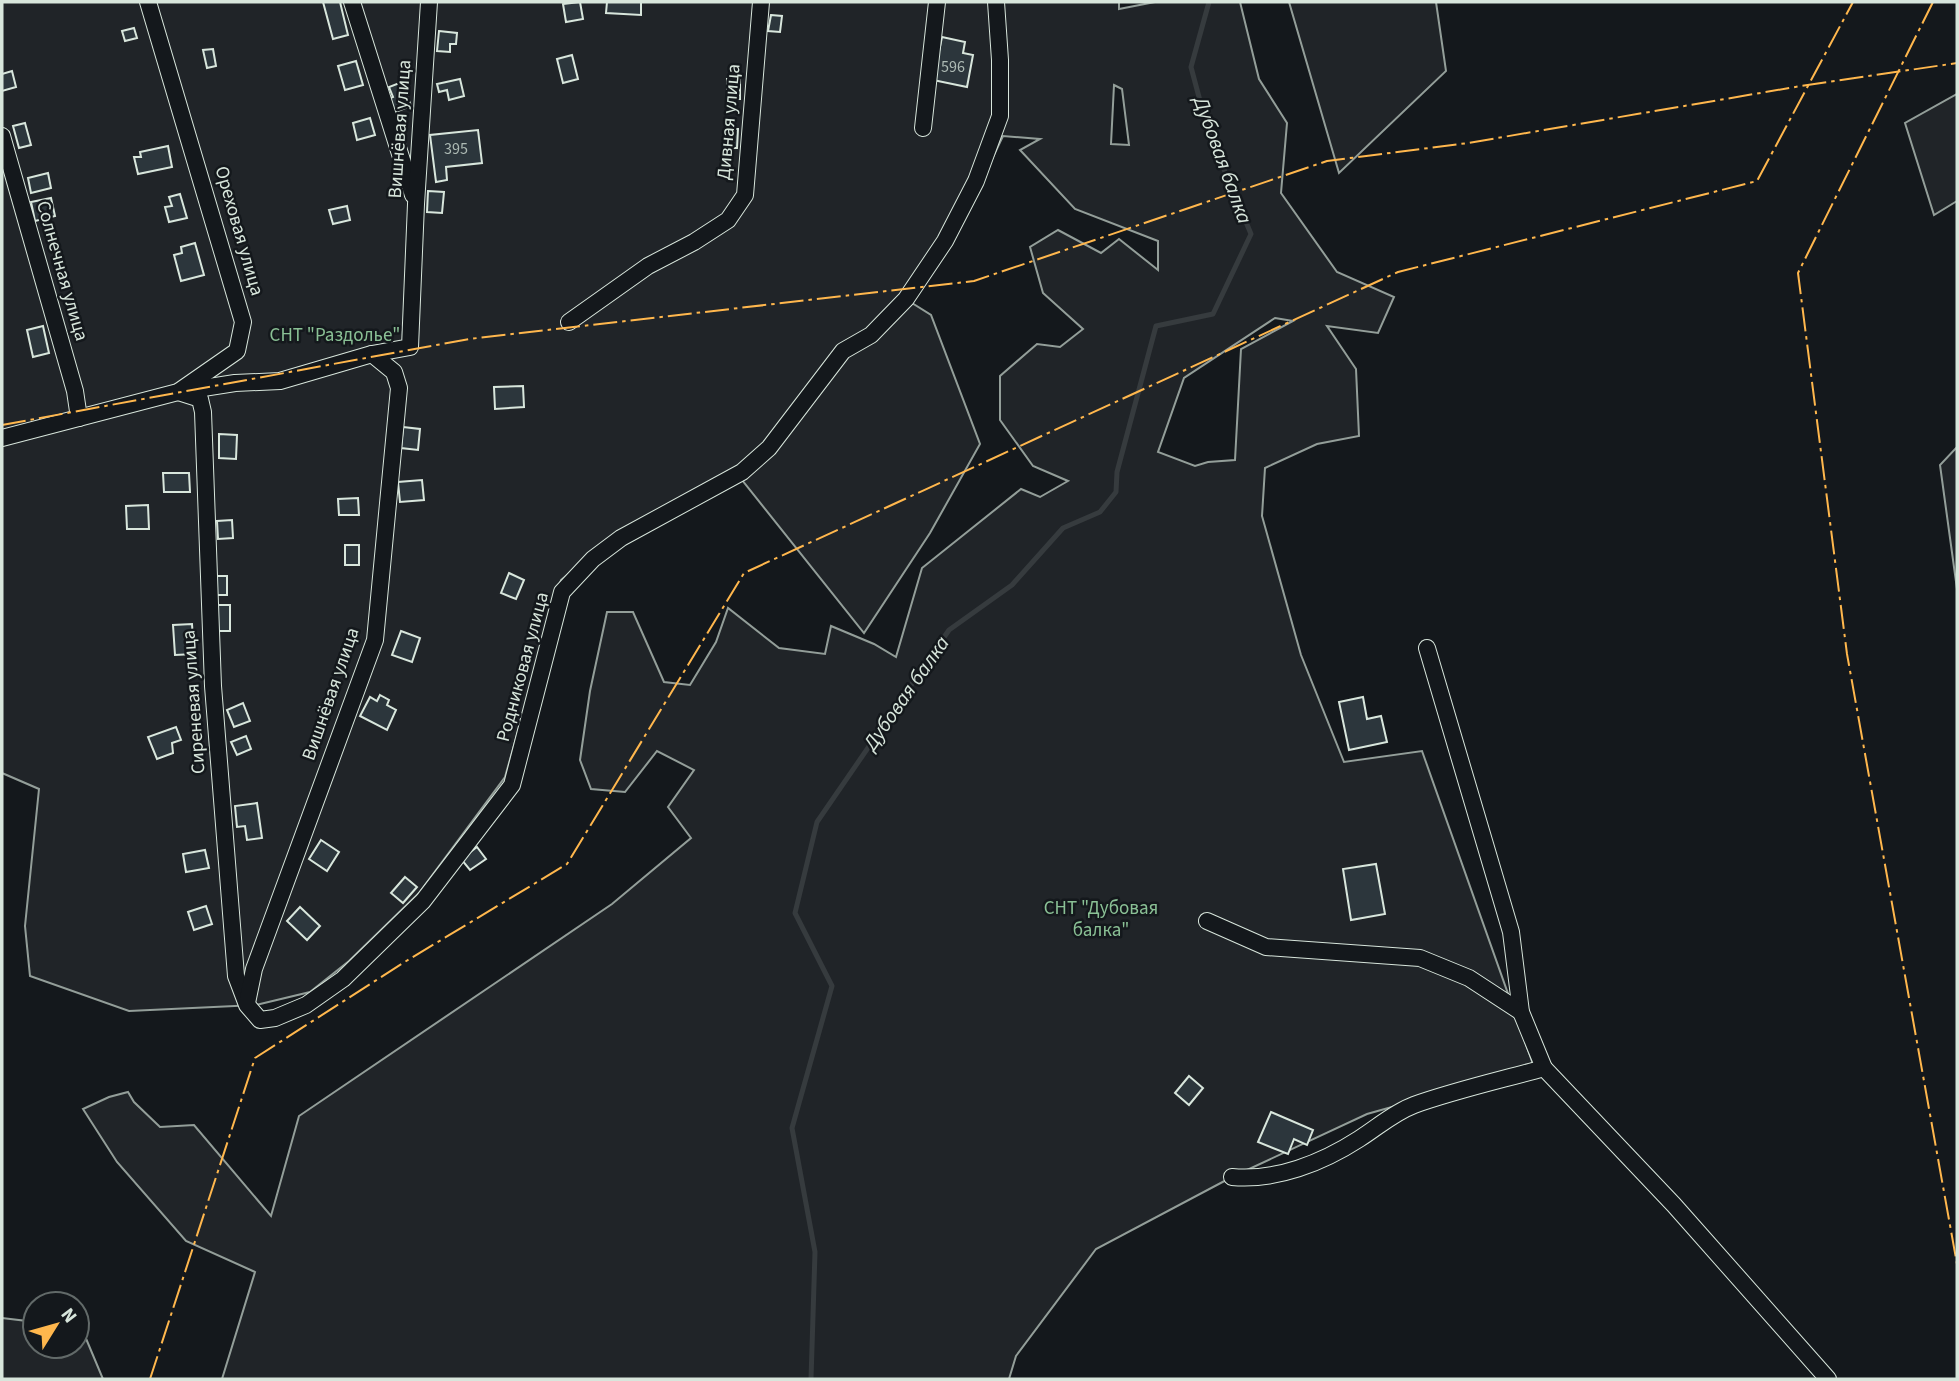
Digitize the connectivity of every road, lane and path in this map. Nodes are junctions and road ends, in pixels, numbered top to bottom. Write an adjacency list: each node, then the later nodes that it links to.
1 (148, 2): 12 (street, Ореховая улица)
2 (352, 2): 9 (street)
3 (429, 2): 9 (street, Вишнёвая улица)
4 (761, 2): 10 (street, Дивная улица)
5 (937, 2): 7 (street)
6 (996, 2): 19 (street, Родниковая улица)
7 (923, 128)
8 (2, 136): 13 (street, Солнечная улица)
9 (415, 204): 11 (street, Вишнёвая улица)
10 (569, 322)
11 (372, 354): 12 (street, Вишнёвая улица); 17 (street, Вишнёвая улица)
12 (178, 392): 13 (street, Ореховая улица); 17 (street, Сиреневая улица)
13 (79, 418): 14 (street, Ореховая улица)
14 (2, 438)
15 (1427, 648): 18 (street)
16 (1207, 921): 18 (street)
17 (247, 1006): 19 (street, Сиреневая улица)
18 (1521, 1012): 20 (street)
19 (260, 1020)
20 (1545, 1068): 21 (street); 22 (street)
21 (1232, 1177)
22 (1828, 1379)

